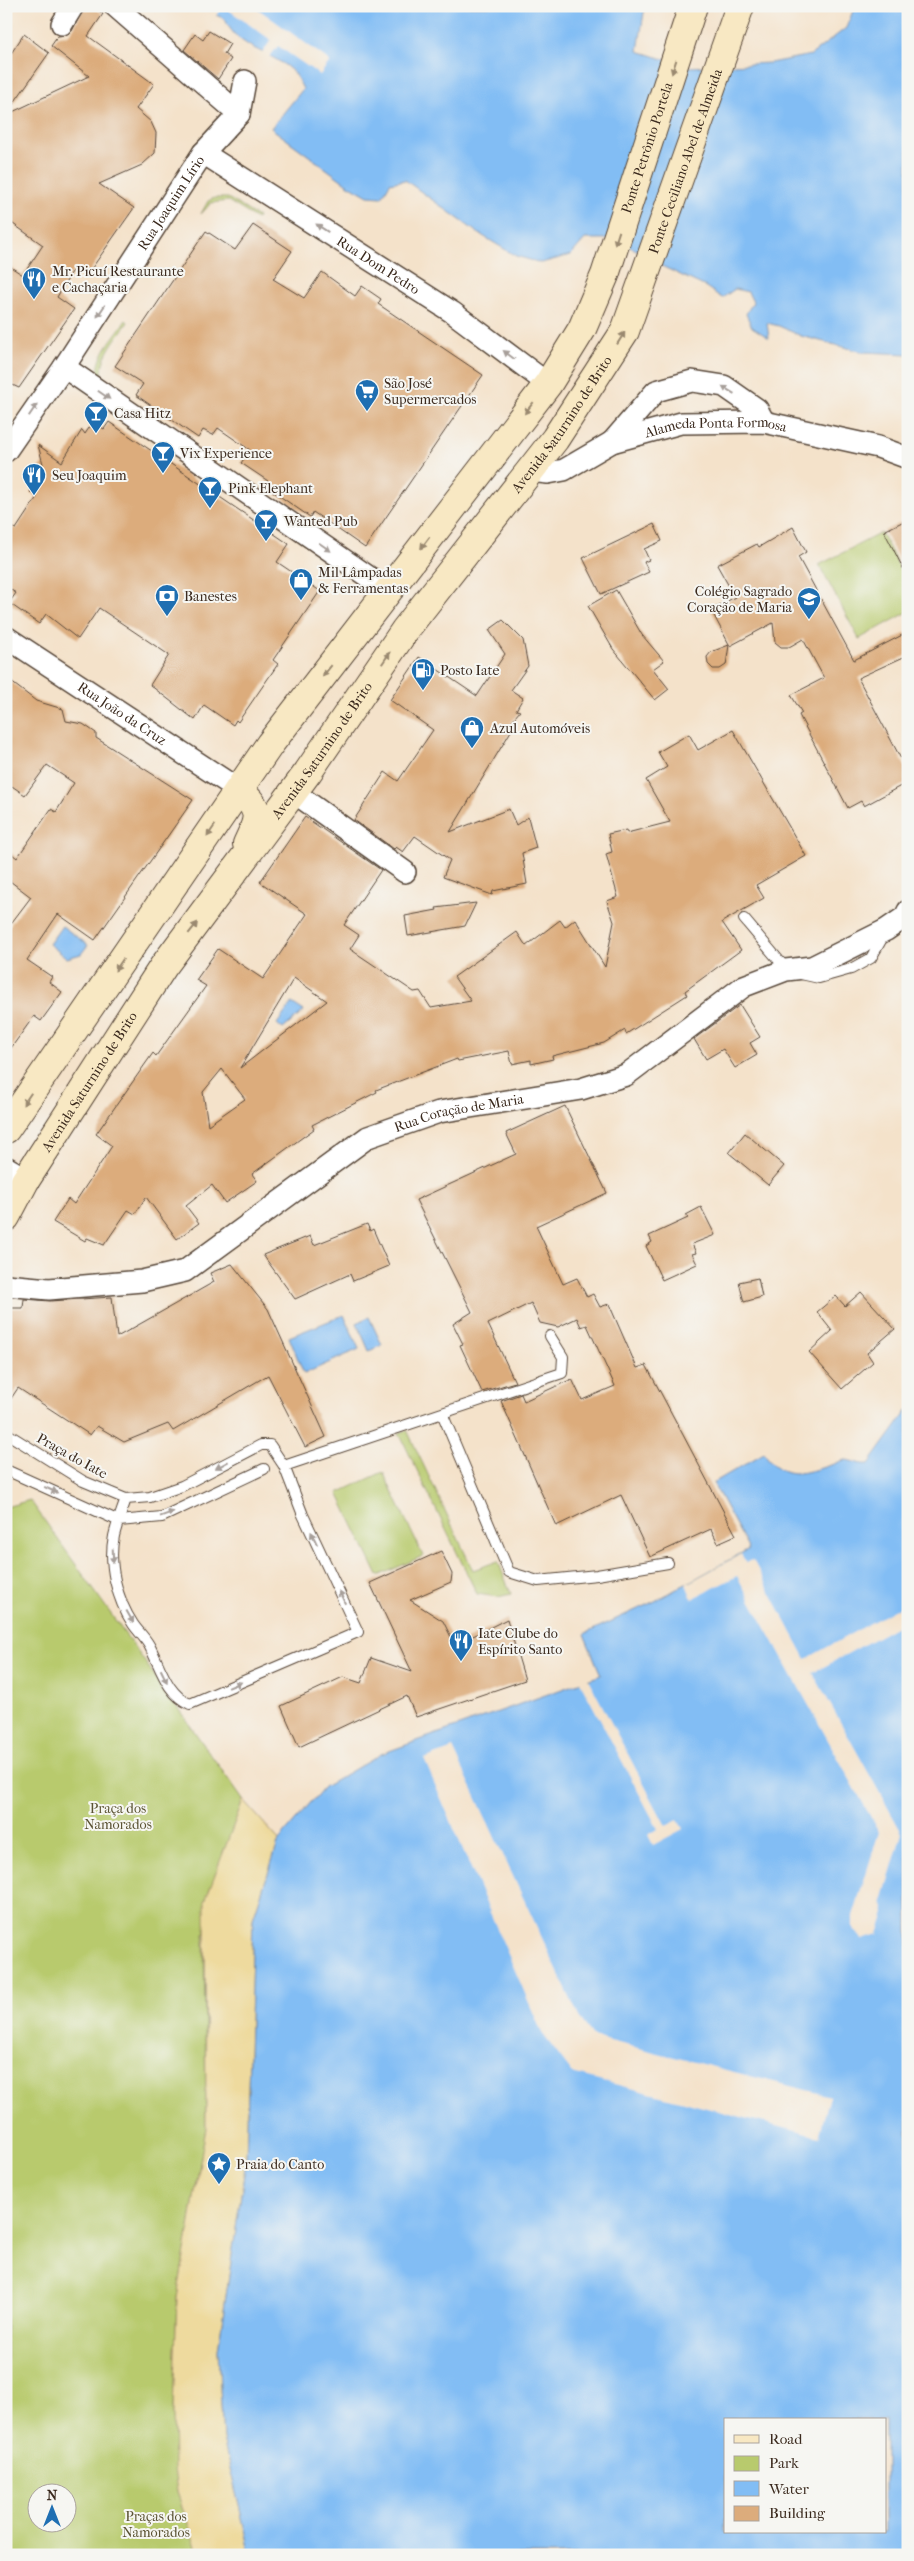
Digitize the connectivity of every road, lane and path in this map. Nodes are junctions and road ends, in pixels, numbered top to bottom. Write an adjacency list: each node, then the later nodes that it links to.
1 (73, 6): 5 (street)
2 (115, 6): 7 (street)
3 (740, 6): 9 (main road, Ponte Ceciliano Abel de Almeida)
4 (691, 14): 11 (main road, Ponte Petrônio Portela, one-way to 11)
5 (62, 24)
6 (245, 81): 7 (street)
7 (239, 114): 8 (street, Rua Joaquim Lírio)
8 (203, 153): 10 (street, Rua Joaquim Lírio, one-way to 10); 11 (street, Rua Dom Pedro, one-way to 8)
9 (642, 290): 16 (main road, Avenida Saturnino de Brito, one-way to 9)
10 (64, 368): 14 (street, Rua Joaquim Lírio, one-way to 10); 17 (street, one-way to 17)
11 (548, 384): 17 (main road, one-way to 17)
12 (764, 422): 13 (street, Alameda Ponta Formosa); 13 (street, one-way to 13); 15 (street, Alameda Ponta Formosa)
13 (612, 442): 16 (street, Alameda Ponta Formosa)
14 (6, 451)
15 (908, 458)
16 (530, 472): 20 (main road, Avenida Saturnino de Brito, one-way to 16)
17 (389, 591): 19 (main road, one-way to 19)
18 (6, 637): 19 (street, Rua João da Cruz)
19 (239, 790): 22 (main road); 26 (main road, one-way to 26)
20 (292, 791): 21 (street); 22 (main road, Avenida Saturnino de Brito)
21 (405, 872)
22 (227, 884): 27 (main road, Avenida Saturnino de Brito, one-way to 22)
23 (908, 911): 25 (street, Rua Coração de Maria)
24 (744, 919): 25 (lane)
25 (786, 970): 29 (street, Rua Coração de Maria)
26 (6, 1129)
27 (16, 1175): 28 (main road, Avenida Saturnino de Brito)
28 (6, 1216)
29 (6, 1285)
30 (550, 1336): 31 (lane)
31 (442, 1413): 33 (lane); 38 (lane)
32 (6, 1434): 36 (lane, Praça do Iate)
33 (284, 1466): 36 (lane, one-way to 36); 37 (lane, one-way to 33)
34 (264, 1469): 37 (lane, one-way to 34)
35 (6, 1470): 37 (lane, one-way to 37)
36 (126, 1499): 37 (lane)
37 (119, 1521)
38 (668, 1563)

